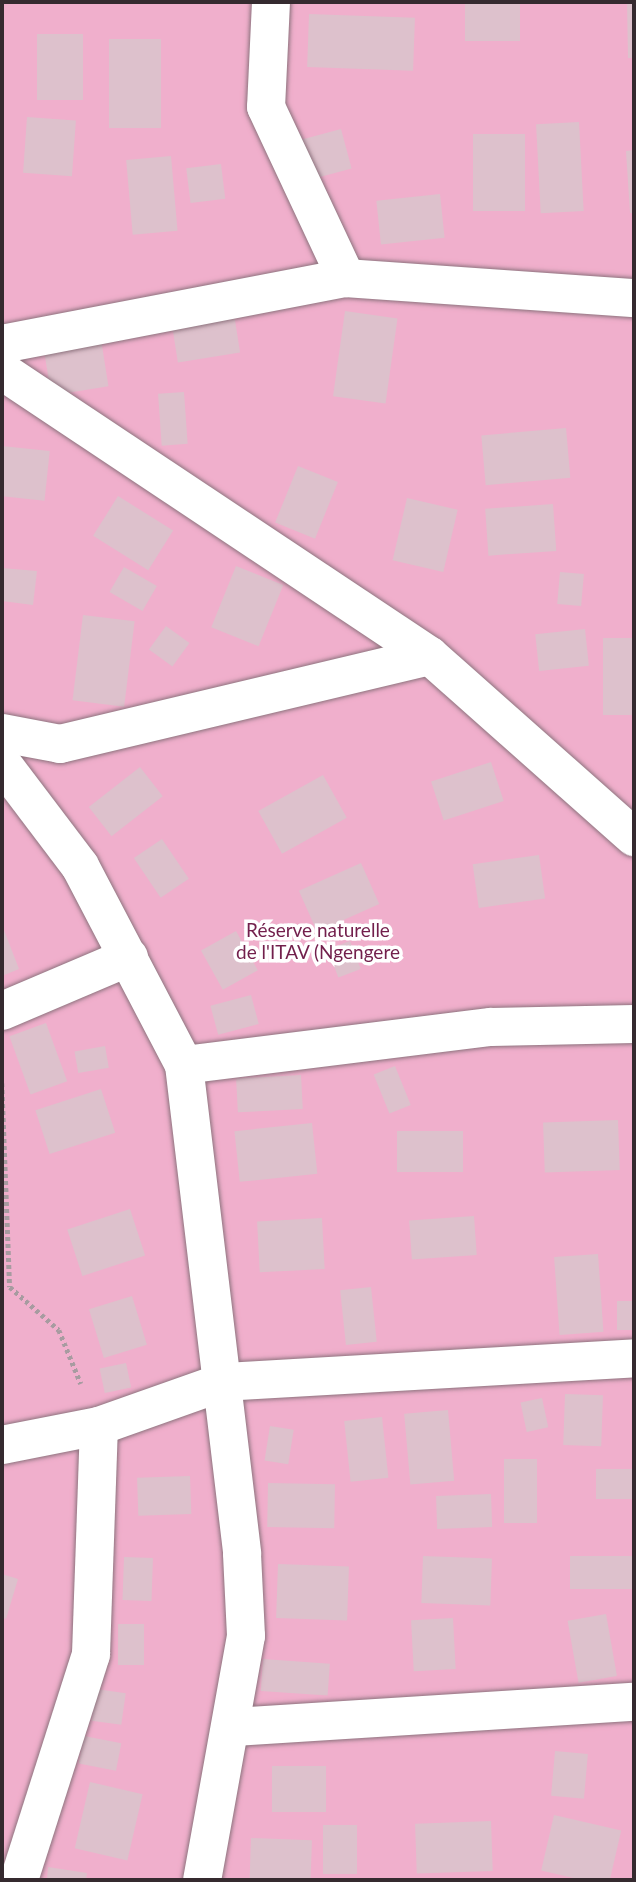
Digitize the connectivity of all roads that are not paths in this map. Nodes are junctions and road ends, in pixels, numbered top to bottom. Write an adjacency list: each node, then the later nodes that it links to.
1 (271, 2): 2 (street)
2 (346, 278): 3 (street); 4 (street)
3 (634, 298)
4 (2, 344)
5 (2, 371): 6 (street)
6 (430, 656): 7 (street); 9 (street)
7 (2, 733)
8 (2, 764): 10 (street)
9 (634, 837)
10 (129, 957): 11 (street); 13 (street)
11 (2, 1011)
12 (634, 1024): 13 (street)
13 (184, 1065): 15 (street)
14 (634, 1357): 15 (street)
15 (223, 1382): 16 (street); 19 (street)
16 (99, 1426): 17 (street); 20 (street)
17 (2, 1445)
18 (634, 1702): 19 (street)
19 (233, 1727): 21 (street)
20 (19, 1880)
21 (202, 1880)

